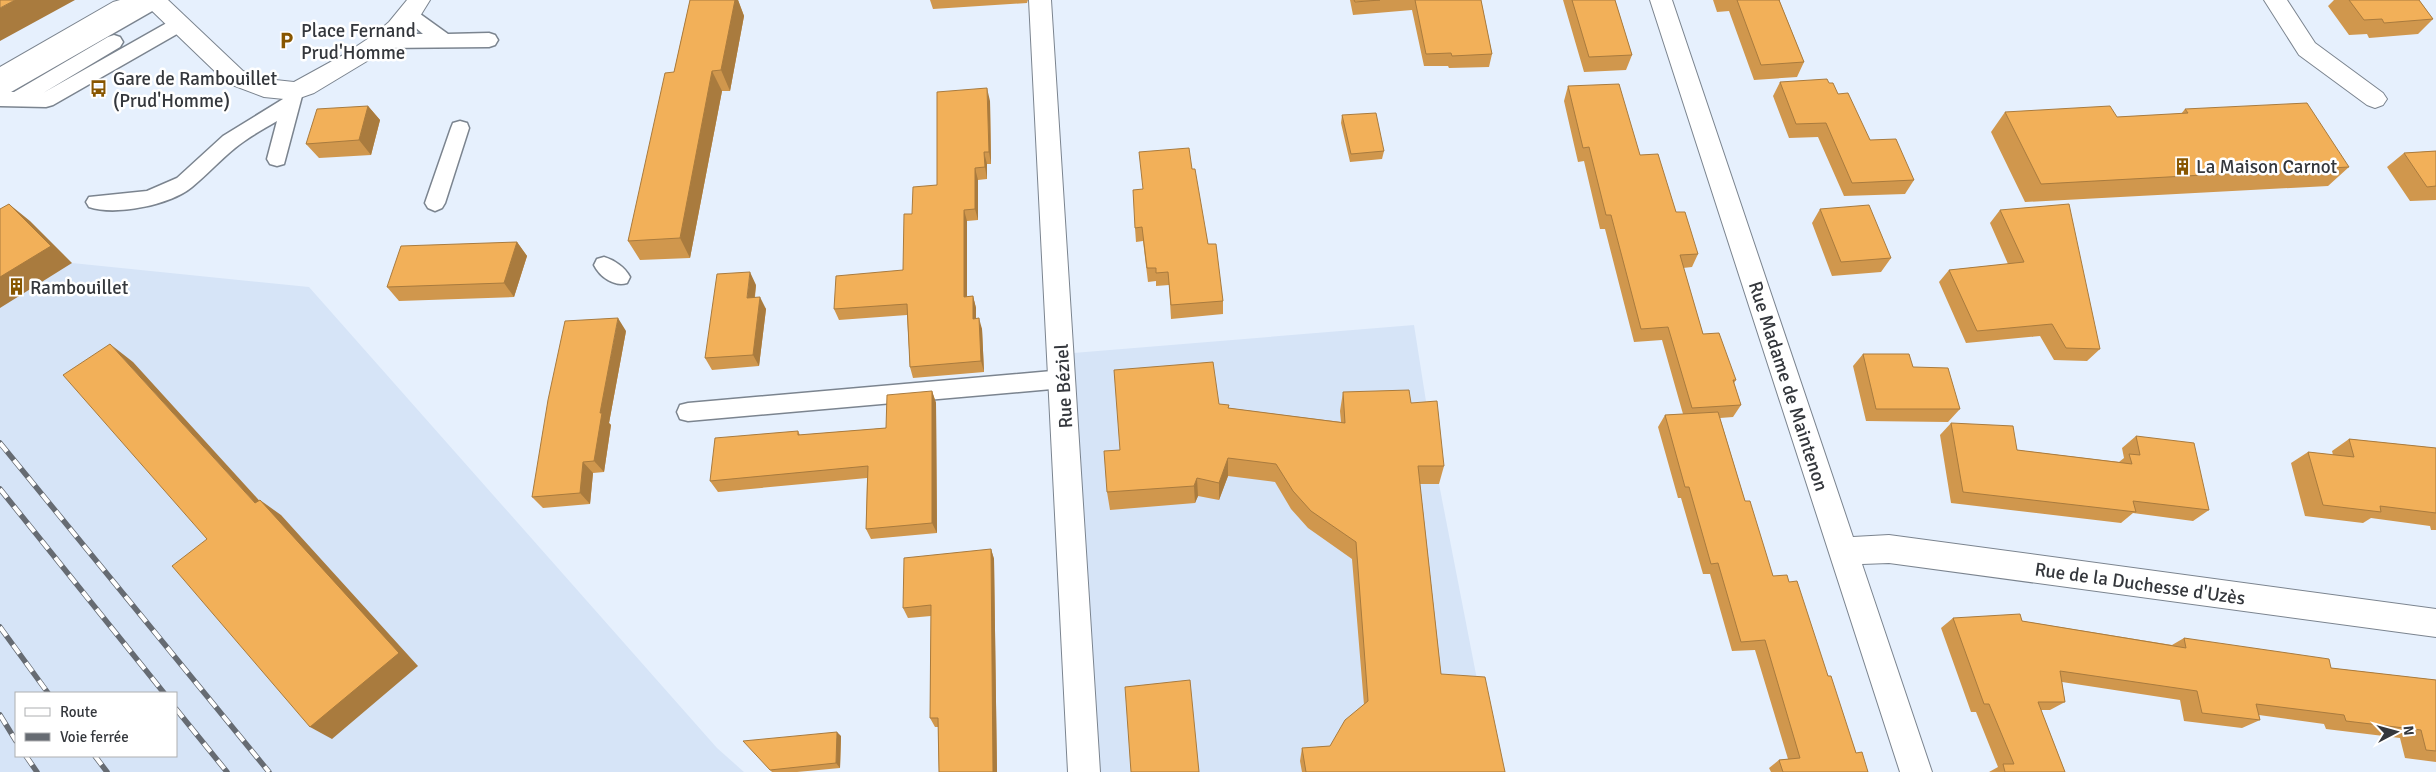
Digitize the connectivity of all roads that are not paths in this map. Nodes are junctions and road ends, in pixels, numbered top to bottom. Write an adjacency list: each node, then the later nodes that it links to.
1 (1040, 0): 20 (street, Rue Béziel)
2 (1661, 0): 22 (street, Rue Madame de Maintenon)
3 (2275, 0): 13 (street)
4 (417, 5): 7 (street); 8 (lane)
5 (160, 8): 9 (street); 10 (lane); 11 (street); 12 (lane)
6 (489, 40): 8 (lane)
7 (382, 41): 8 (lane); 11 (street)
8 (445, 42)
9 (0, 78)
10 (0, 90)
11 (292, 97): 15 (lane); 16 (lane)
12 (9, 99)
13 (2375, 99)
14 (460, 128): 17 (lane)
15 (276, 159)
16 (96, 202)
17 (435, 203)
18 (604, 265): 19 (lane)
19 (620, 277)
20 (1063, 378): 21 (lane); 24 (street, Rue Béziel)
21 (688, 412)
22 (1844, 551): 23 (street, Rue de la Duchesse d'Uzès); 25 (street, Rue Madame de Maintenon)
23 (2436, 624)
24 (1084, 772)
25 (1916, 772)

